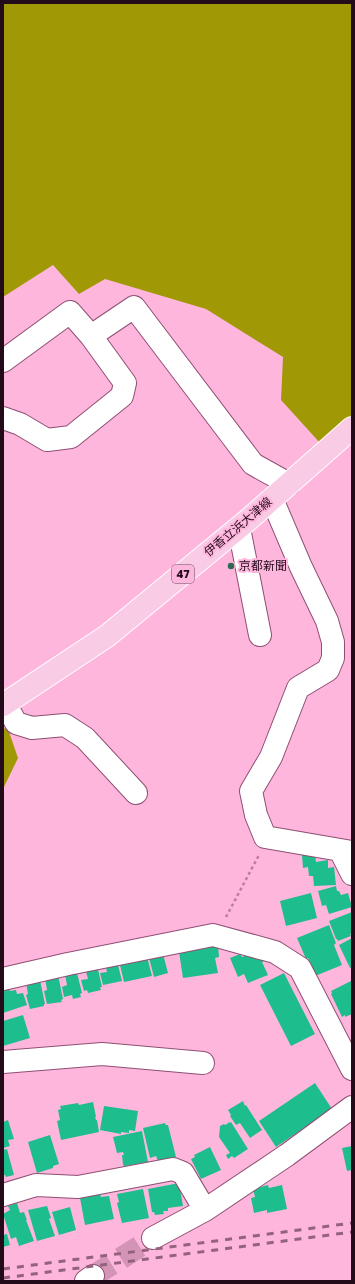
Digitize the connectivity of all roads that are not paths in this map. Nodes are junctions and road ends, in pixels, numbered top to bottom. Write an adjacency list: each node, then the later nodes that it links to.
1 (91, 336): 2 (street); 3 (street); 5 (street)
2 (3, 361)
3 (3, 418)
4 (352, 428): 5 (main road, 伊香立浜大津線 / 47)
5 (289, 484): 6 (main road, 伊香立浜大津線 / 47)
6 (272, 499): 7 (main road, 伊香立浜大津線 / 47); 11 (street)
7 (239, 528): 8 (street); 9 (main road, 伊香立浜大津線 / 47)
8 (260, 635)
9 (4, 704): 10 (street)
10 (136, 793)
11 (346, 851): 12 (street)
12 (352, 874)
13 (3, 979): 16 (street)
14 (3, 1062): 15 (street)
15 (203, 1062)
16 (352, 1069)
17 (352, 1107): 19 (street)
18 (3, 1195): 19 (street)
19 (205, 1210): 20 (street)
20 (153, 1238)

